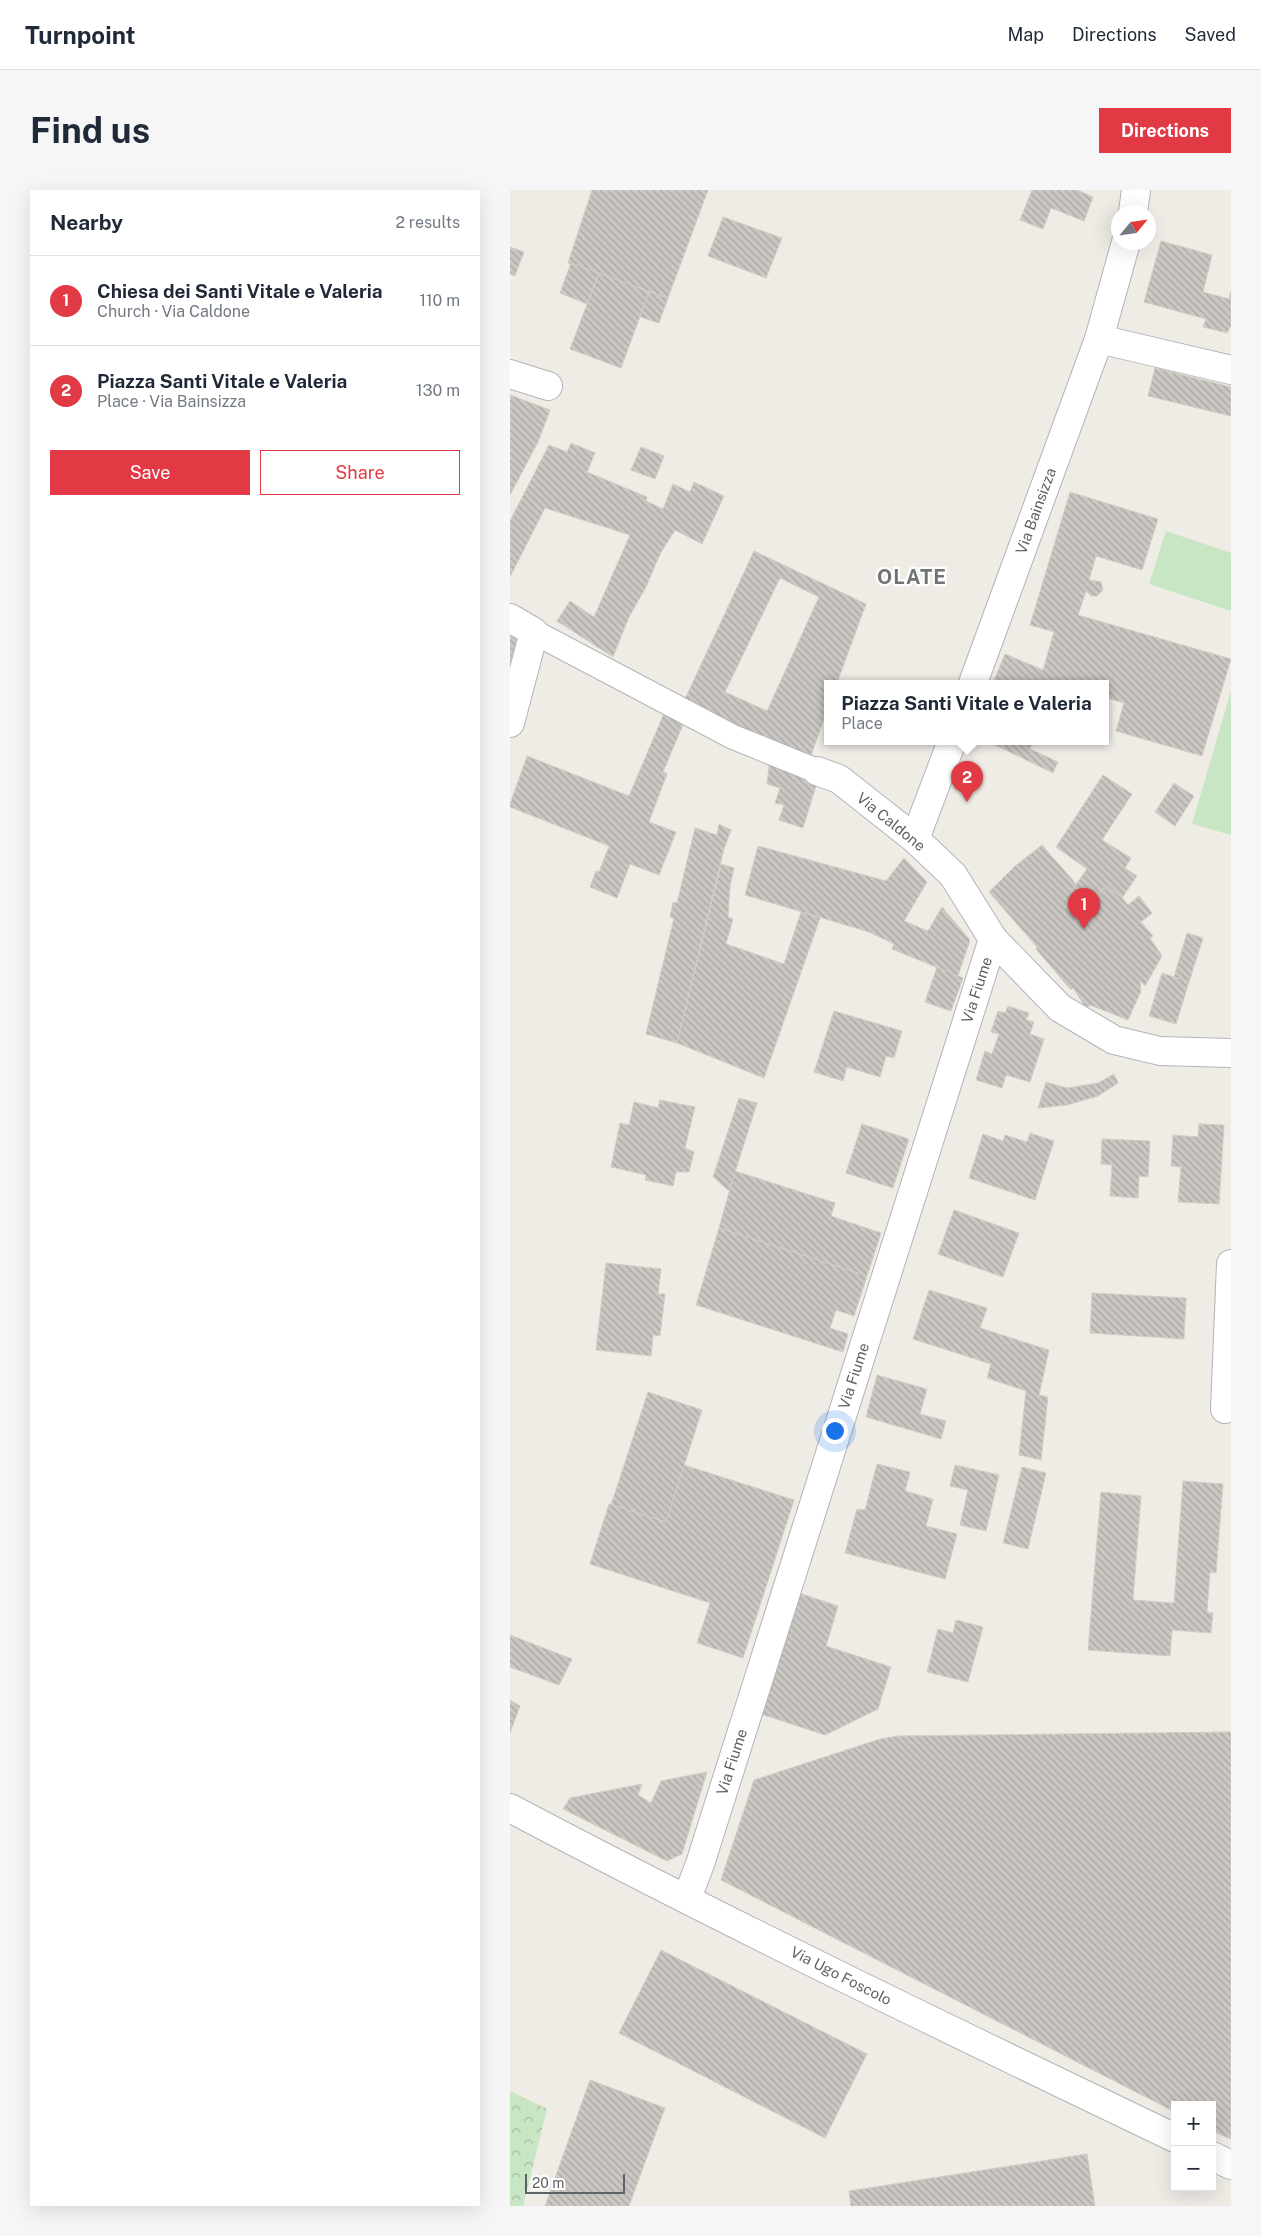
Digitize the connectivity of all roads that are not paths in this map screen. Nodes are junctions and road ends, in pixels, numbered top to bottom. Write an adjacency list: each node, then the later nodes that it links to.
1 (1136, 190): 2 (street)
2 (1134, 205)
3 (1124, 250): 4 (street, Via Bainsizza)
4 (1100, 340): 5 (street); 10 (street, Via Bainsizza)
5 (1231, 370)
6 (510, 374): 7 (street)
7 (548, 386)
8 (510, 618): 9 (street, Via Caldone)
9 (534, 632): 11 (street); 13 (street, Via Caldone)
10 (974, 680)
11 (510, 723)
12 (951, 745): 14 (street)
13 (817, 771): 14 (street, Via Caldone)
14 (916, 840): 15 (street, Via Caldone)
15 (992, 939): 16 (street, Via Caldone); 20 (street, Via Fiume)
16 (1231, 1053)
17 (1231, 1264): 18 (street)
18 (1225, 1409)
19 (510, 1808): 20 (street, Via Ugo Foscolo)
20 (687, 1898): 21 (street, Via Ugo Foscolo)
21 (1171, 2136)
22 (1216, 2158): 23 (street)
23 (1231, 2165)

